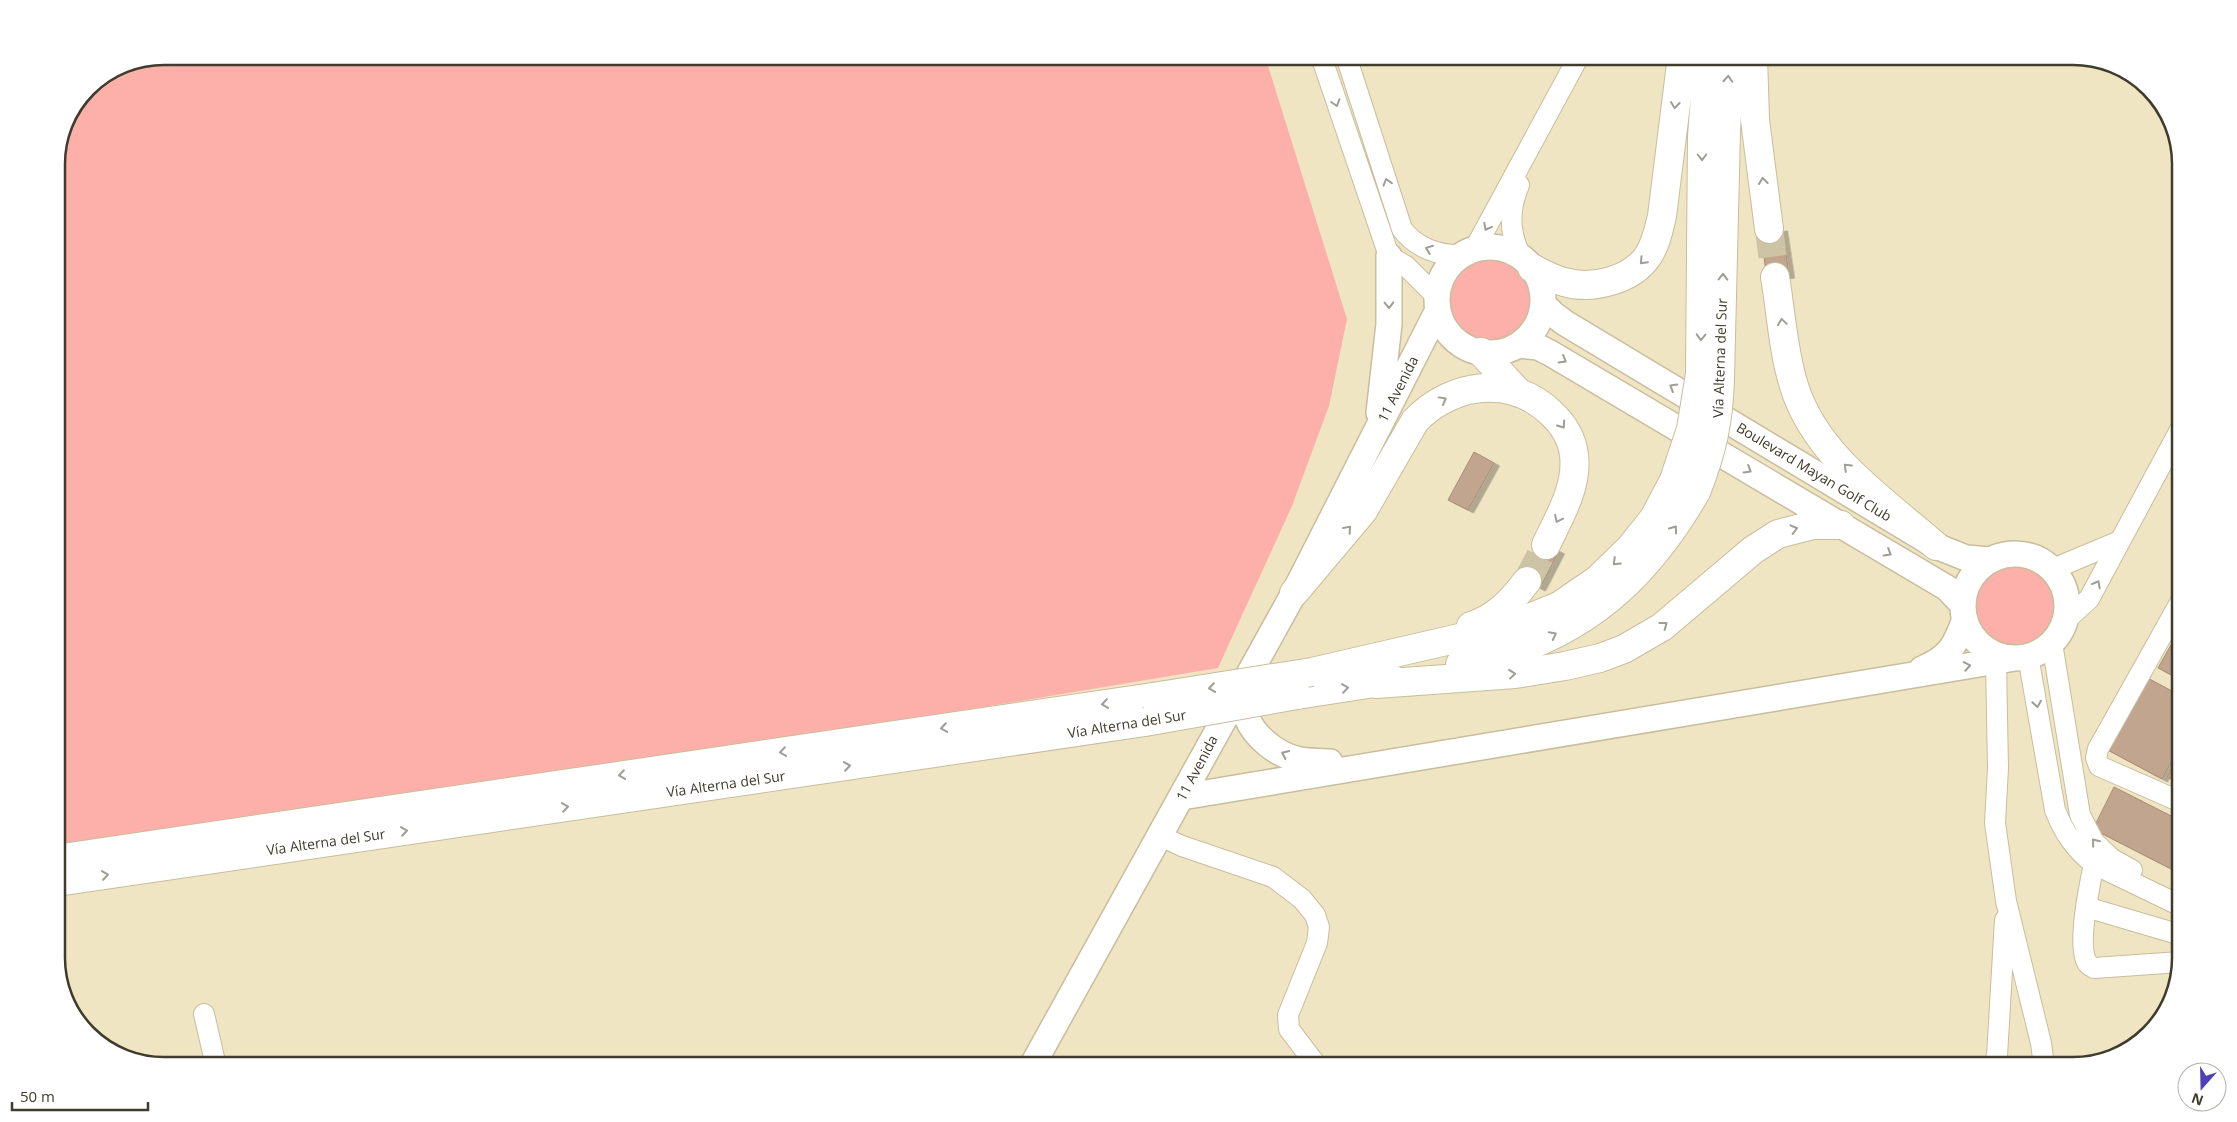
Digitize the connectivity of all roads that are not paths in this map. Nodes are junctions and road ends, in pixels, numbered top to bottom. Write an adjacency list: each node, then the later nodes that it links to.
1 (1324, 65): 11 (street, one-way to 11)
2 (1349, 65): 10 (street, one-way to 2)
3 (1575, 65): 8 (street)
4 (1681, 65): 12 (highway, one-way to 12)
5 (1707, 65): 18 (highway, Vía Alterna del Sur, one-way to 18)
6 (1730, 65): 18 (highway, Vía Alterna del Sur, one-way to 6)
7 (1753, 65): 9 (highway, one-way to 7)
8 (1552, 107): 10 (street, one-way to 10); 12 (street)
9 (1769, 229)
10 (1468, 253): 12 (main road); 14 (main road)
11 (1389, 256): 14 (street); 20 (main road, one-way to 20)
12 (1527, 263): 15 (main road)
13 (1776, 277): 27 (highway, one-way to 13)
14 (1438, 304): 17 (main road); 20 (main road, 11 Avenida)
15 (1543, 304): 16 (main road); 27 (main road, Boulevard Mayan Golf Club, one-way to 15)
16 (1518, 346): 17 (main road); 24 (main road, one-way to 24)
17 (1469, 347): 19 (highway); 22 (main road, 11 Avenida)
18 (1710, 376): 23 (highway, Vía Alterna del Sur, bridge)
19 (1519, 393): 26 (highway, one-way to 26); 31 (highway, one-way to 19)
20 (1377, 431): 22 (main road, 11 Avenida)
21 (2172, 445): 25 (street)
22 (1358, 468): 31 (main road, 11 Avenida)
23 (1685, 486): 37 (highway, Vía Alterna del Sur, one-way to 37); 40 (highway, Vía Alterna del Sur, one-way to 23)
24 (1841, 525): 32 (main road, one-way to 32); 40 (highway, one-way to 24)
25 (2120, 542): 29 (street); 34 (street, one-way to 25)
26 (1546, 545)
27 (1936, 546): 28 (main road, Boulevard Mayan Golf Club)
28 (1990, 560): 29 (main road); 32 (main road)
29 (2053, 570): 34 (main road)
30 (1527, 581): 37 (highway)
31 (1294, 593): 39 (main road, 11 Avenida)
32 (1964, 612): 36 (main road); 38 (main road)
33 (2172, 617): 44 (street)
34 (2066, 620): 35 (main road)
35 (2052, 643): 36 (main road); 49 (street, one-way to 35)
36 (2013, 658): 38 (main road, one-way to 36); 47 (street, one-way to 47); 50 (street)
37 (1320, 670): 41 (highway, Vía Alterna del Sur, one-way to 41, bridge)
38 (1901, 677): 42 (main road)
39 (1246, 680): 42 (main road, one-way to 39); 43 (main road, 11 Avenida)
40 (1376, 684): 41 (highway, Vía Alterna del Sur, one-way to 40, bridge)
41 (1149, 709): 46 (highway, Vía Alterna del Sur, one-way to 46); 48 (highway, Vía Alterna del Sur, one-way to 41)
42 (1368, 765): 43 (main road)
43 (1182, 797): 45 (main road, 11 Avenida)
44 (2172, 798)
45 (1160, 836): 57 (main road, 11 Avenida); 58 (street)
46 (65, 859)
47 (2094, 864): 51 (street); 52 (street)
48 (65, 881)
49 (2172, 889)
50 (2006, 901): 59 (street); 60 (street)
51 (2172, 902)
52 (2086, 908): 53 (street); 54 (street)
53 (2172, 932)
54 (2172, 963)
55 (204, 1014): 56 (street)
56 (214, 1057)
57 (1037, 1057)
58 (1310, 1057)
59 (1996, 1057)
60 (2043, 1057)

